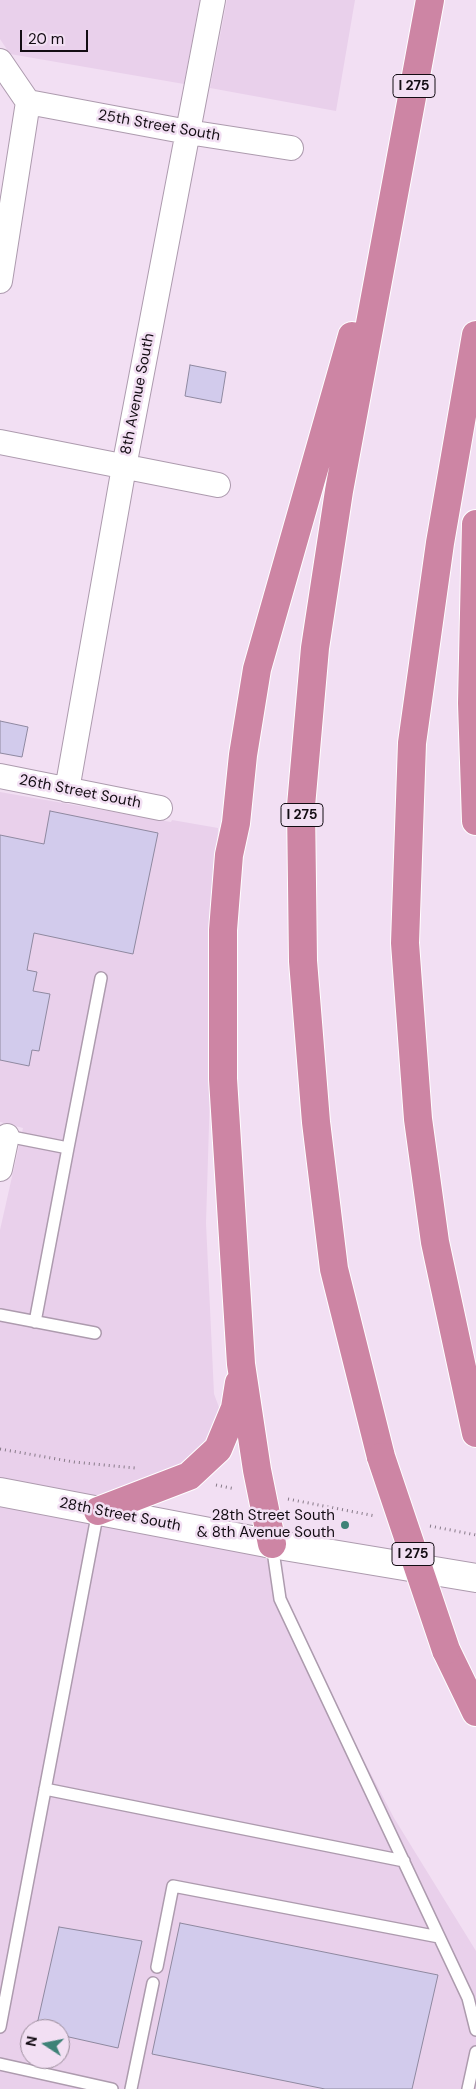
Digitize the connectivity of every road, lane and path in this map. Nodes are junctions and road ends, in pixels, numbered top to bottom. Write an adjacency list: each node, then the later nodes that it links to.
1 (213, 0): 5 (street, 8th Avenue South)
2 (430, 0): 7 (highway, I 275)
3 (0, 61): 4 (street)
4 (28, 102): 5 (street, 25th Street South); 8 (street)
5 (188, 132): 6 (street, 25th Street South); 11 (street, 8th Avenue South)
6 (291, 148)
7 (398, 173): 25 (highway); 38 (highway, I 275, bridge)
8 (0, 281)
9 (476, 335): 26 (highway)
10 (0, 442): 11 (street)
11 (124, 467): 12 (street); 15 (street, 8th Avenue South)
12 (218, 485)
13 (476, 524): 17 (highway)
14 (0, 776): 15 (street, 26th Street South)
15 (67, 790): 16 (street, 26th Street South)
16 (160, 808)
17 (476, 821)
18 (101, 978): 20 (lane)
19 (8, 1136): 20 (lane); 21 (street)
20 (68, 1148): 23 (lane)
21 (0, 1170)
22 (0, 1315): 23 (lane)
23 (35, 1322): 24 (lane)
24 (94, 1333)
25 (241, 1364): 31 (highway); 32 (highway)
26 (476, 1433)
27 (0, 1449): 28 (path)
28 (144, 1467)
29 (214, 1485): 31 (path)
30 (0, 1492): 32 (street, 28th Street South)
31 (261, 1494): 33 (path); 36 (highway)
32 (98, 1511): 36 (street, 28th Street South); 39 (lane)
33 (378, 1516)
34 (427, 1526): 35 (path)
35 (476, 1535)
36 (272, 1544): 37 (street, 28th Street South); 40 (lane)
37 (476, 1578)
38 (476, 1712)
39 (45, 1789): 40 (lane); 44 (lane)
40 (404, 1861): 41 (lane)
41 (440, 1938): 42 (lane); 45 (lane)
42 (157, 1967)
43 (153, 1983): 49 (lane)
44 (0, 2027)
45 (476, 2030)
46 (476, 2052): 50 (lane)
47 (0, 2064): 48 (lane)
48 (112, 2089)
49 (131, 2089)
50 (468, 2089)

